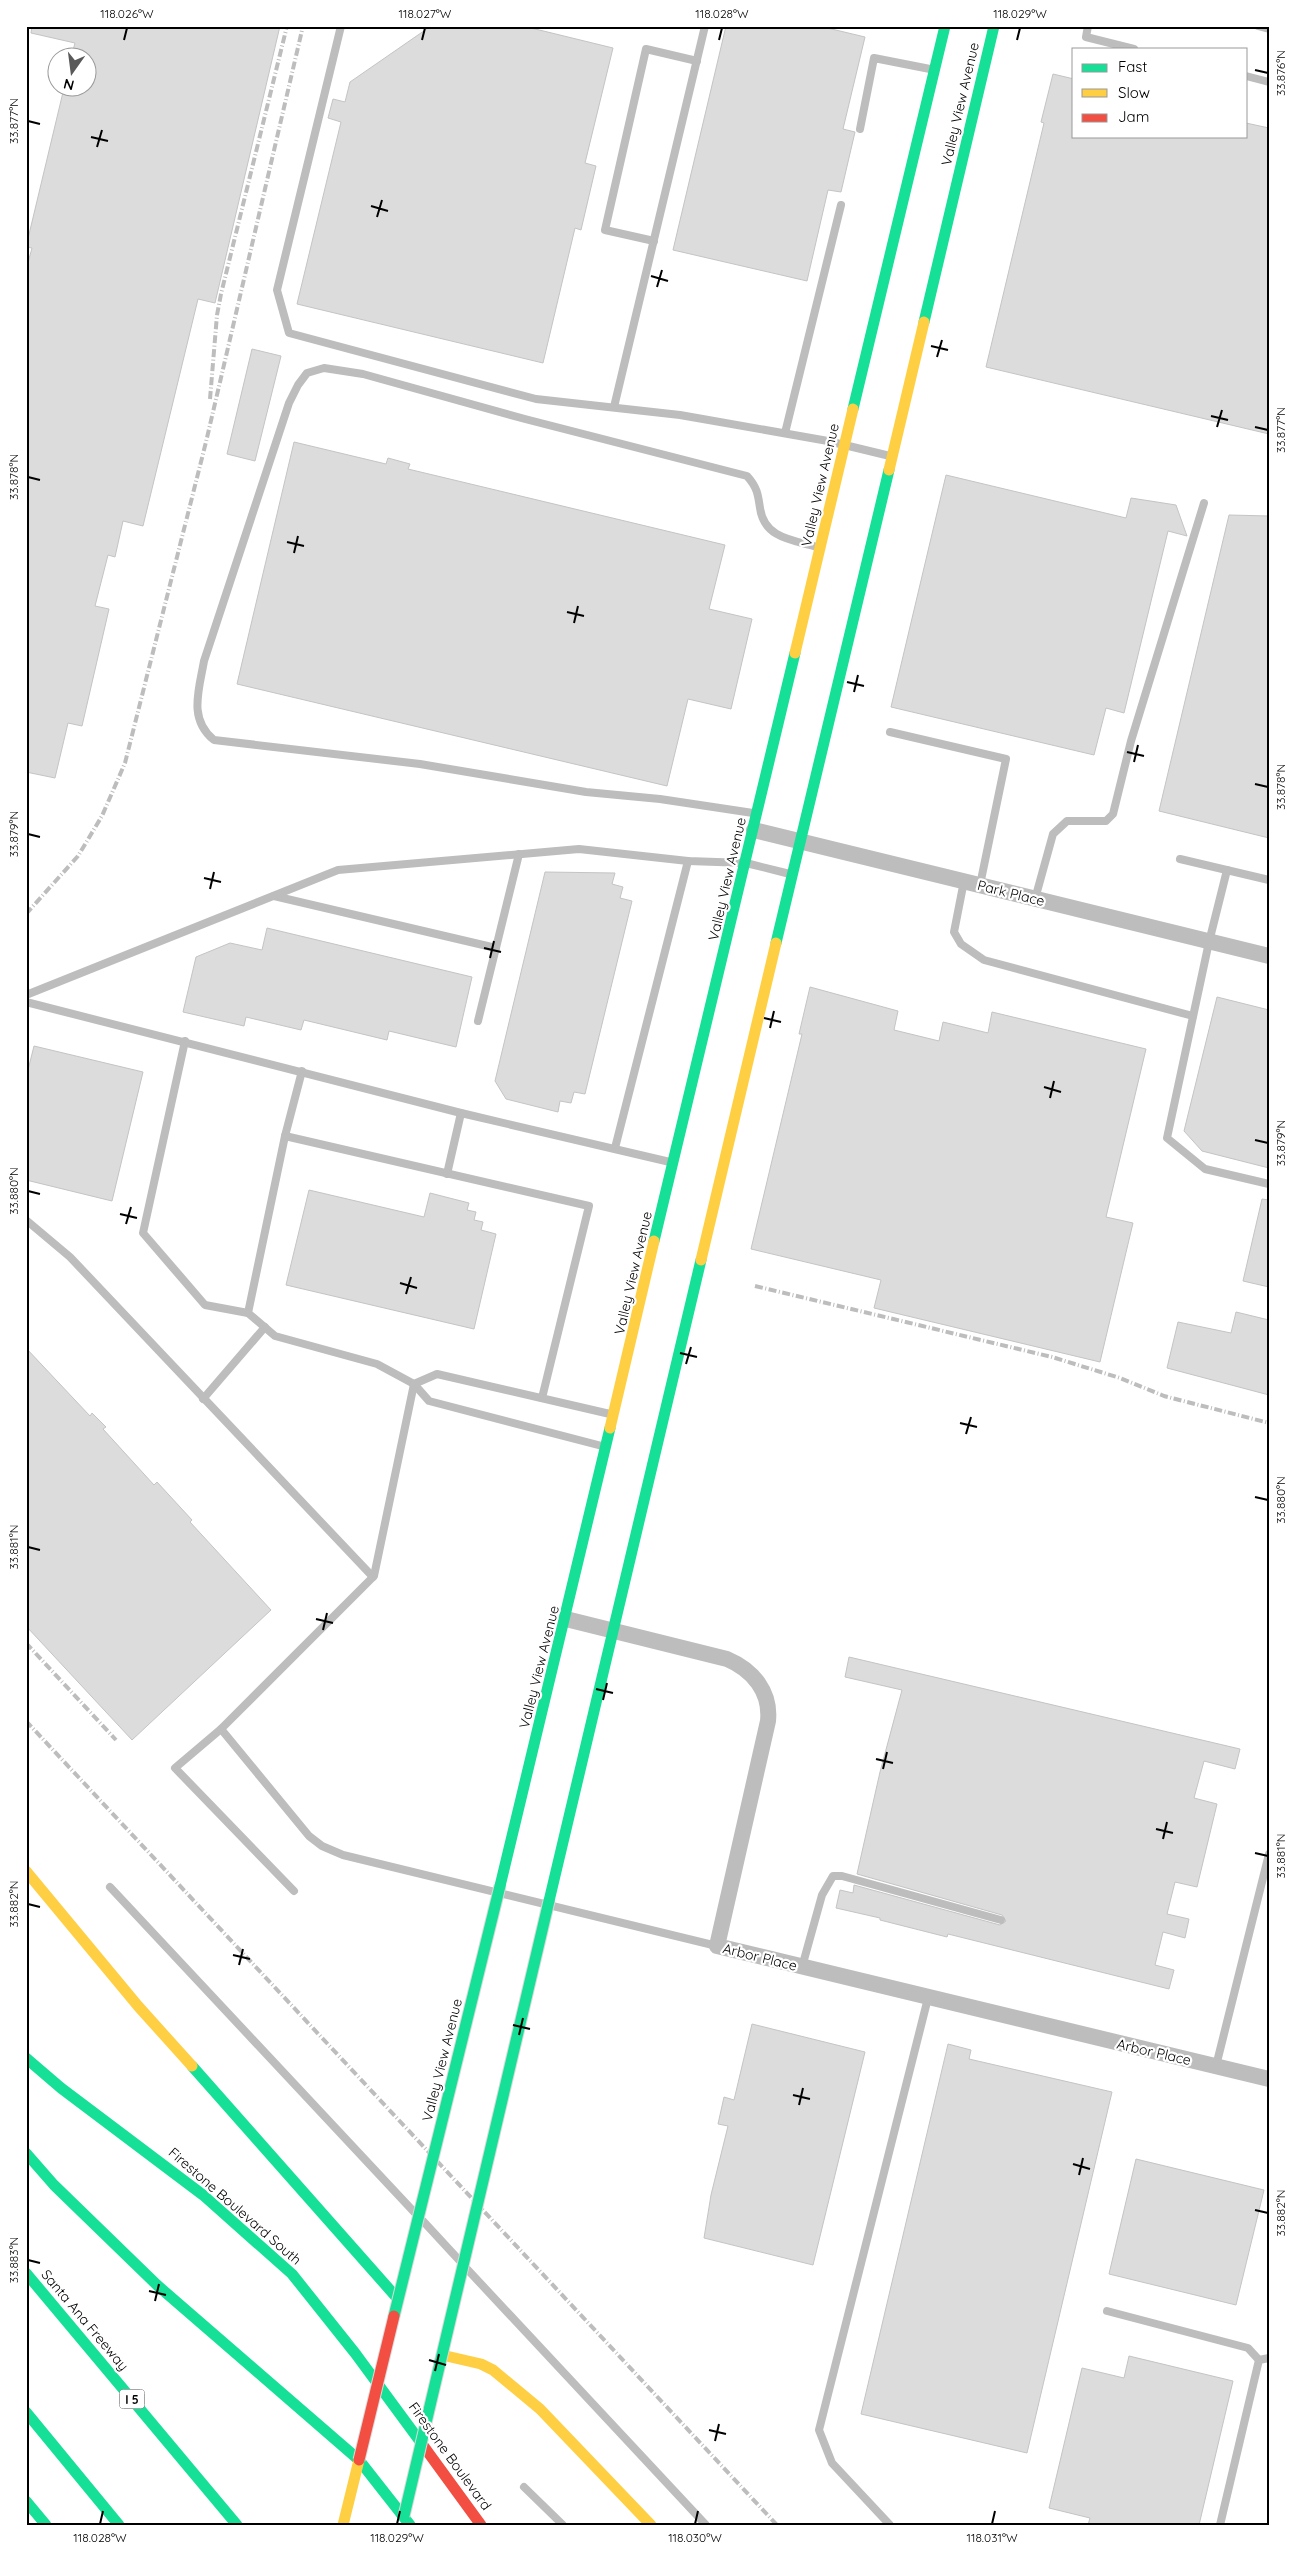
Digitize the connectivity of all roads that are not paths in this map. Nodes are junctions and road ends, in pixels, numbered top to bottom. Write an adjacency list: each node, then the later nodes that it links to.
1 (341, 26): 16 (lane)
2 (705, 26): 9 (lane)
3 (945, 26): 10 (main road, Valley View Avenue)
4 (994, 26): 19 (main road, Valley View Avenue)
5 (1088, 26): 8 (lane)
6 (1258, 26): 7 (lane)
7 (1269, 29)
8 (1130, 48)
9 (696, 61): 15 (lane); 15 (lane)
10 (935, 70): 13 (lane); 18 (main road, Valley View Avenue)
11 (1248, 77): 12 (lane)
12 (1269, 82)
13 (860, 129)
14 (841, 205): 17 (lane)
15 (654, 240): 16 (lane)
16 (614, 408): 17 (lane)
17 (785, 433): 18 (lane)
18 (845, 444): 19 (lane); 21 (main road, Valley View Avenue)
19 (892, 457): 25 (main road, Valley View Avenue)
20 (1204, 503): 35 (lane)
21 (821, 548): 23 (main road, Valley View Avenue); 23 (lane)
22 (890, 732): 33 (lane)
23 (758, 814): 24 (main road, Valley View Avenue)
24 (754, 830): 25 (street, Park Place); 29 (main road, Valley View Avenue)
25 (800, 841): 31 (main road, Valley View Avenue); 33 (street, Park Place)
26 (519, 854): 28 (lane); 34 (lane); 37 (lane)
27 (1180, 858): 30 (lane)
28 (688, 861): 29 (lane); 47 (lane)
29 (746, 863): 31 (lane); 48 (main road, Valley View Avenue)
30 (1227, 870): 32 (lane); 36 (lane)
31 (792, 874): 61 (main road, Valley View Avenue)
32 (1269, 880)
33 (972, 883): 35 (street, Park Place); 41 (lane)
34 (274, 896): 37 (lane); 39 (lane)
35 (1035, 899): 36 (street, Park Place)
36 (1209, 942): 38 (street, Park Place); 41 (lane)
37 (496, 948): 42 (lane)
38 (1269, 956)
39 (26, 995)
40 (26, 1002): 43 (lane)
41 (1194, 1016): 50 (lane)
42 (478, 1021)
43 (185, 1041): 44 (lane); 52 (lane)
44 (302, 1071): 45 (lane); 46 (lane)
45 (461, 1113): 47 (lane); 49 (lane)
46 (286, 1136): 49 (lane); 52 (lane)
47 (615, 1148): 48 (lane)
48 (674, 1164): 57 (main road, Valley View Avenue)
49 (447, 1174): 55 (lane)
50 (1269, 1184)
51 (26, 1220): 56 (lane)
52 (248, 1313): 53 (lane)
53 (265, 1327): 54 (lane); 56 (lane)
54 (414, 1384): 55 (lane); 58 (lane); 59 (lane)
55 (542, 1398): 57 (lane)
56 (203, 1399): 59 (lane)
57 (614, 1415): 58 (main road, Valley View Avenue)
58 (606, 1447): 60 (main road, Valley View Avenue)
59 (373, 1577): 62 (lane)
60 (566, 1619): 61 (street, Arbor Place); 76 (main road, Valley View Avenue, bridge)
61 (613, 1630): 68 (street, Arbor Place); 78 (main road, Valley View Avenue, bridge)
62 (221, 1729): 66 (lane); 68 (lane)
63 (1269, 1854): 72 (lane)
64 (26, 1871): 76 (main road)
65 (110, 1887): 94 (lane)
66 (294, 1891)
67 (1001, 1920): 69 (lane)
68 (716, 1946): 69 (street, Arbor Place)
69 (802, 1967): 70 (street, Arbor Place)
70 (928, 1998): 72 (street, Arbor Place); 95 (lane)
71 (26, 2058): 81 (main road, Firestone Boulevard South)
72 (1216, 2066): 73 (street, Arbor Place)
73 (1269, 2079)
74 (26, 2153): 83 (main road)
75 (26, 2273): 89 (main road, Santa Ana Freeway / I 5)
76 (398, 2299): 83 (main road, Valley View Avenue, bridge)
77 (1108, 2311): 80 (lane)
78 (442, 2354): 86 (main road, Valley View Avenue, bridge); 93 (main road)
79 (1269, 2358): 80 (lane)
80 (1259, 2360): 96 (lane)
81 (394, 2406): 91 (main road, Firestone Boulevard)
82 (26, 2412): 88 (main road)
83 (359, 2460): 86 (main road); 90 (main road, Valley View Avenue)
84 (524, 2487): 92 (lane)
85 (26, 2501): 87 (main road)
86 (405, 2522)
87 (46, 2525)
88 (119, 2525)
89 (237, 2525)
90 (343, 2525)
91 (481, 2525)
92 (563, 2525)
93 (651, 2525)
94 (706, 2525)
95 (890, 2525)
96 (1220, 2525)

